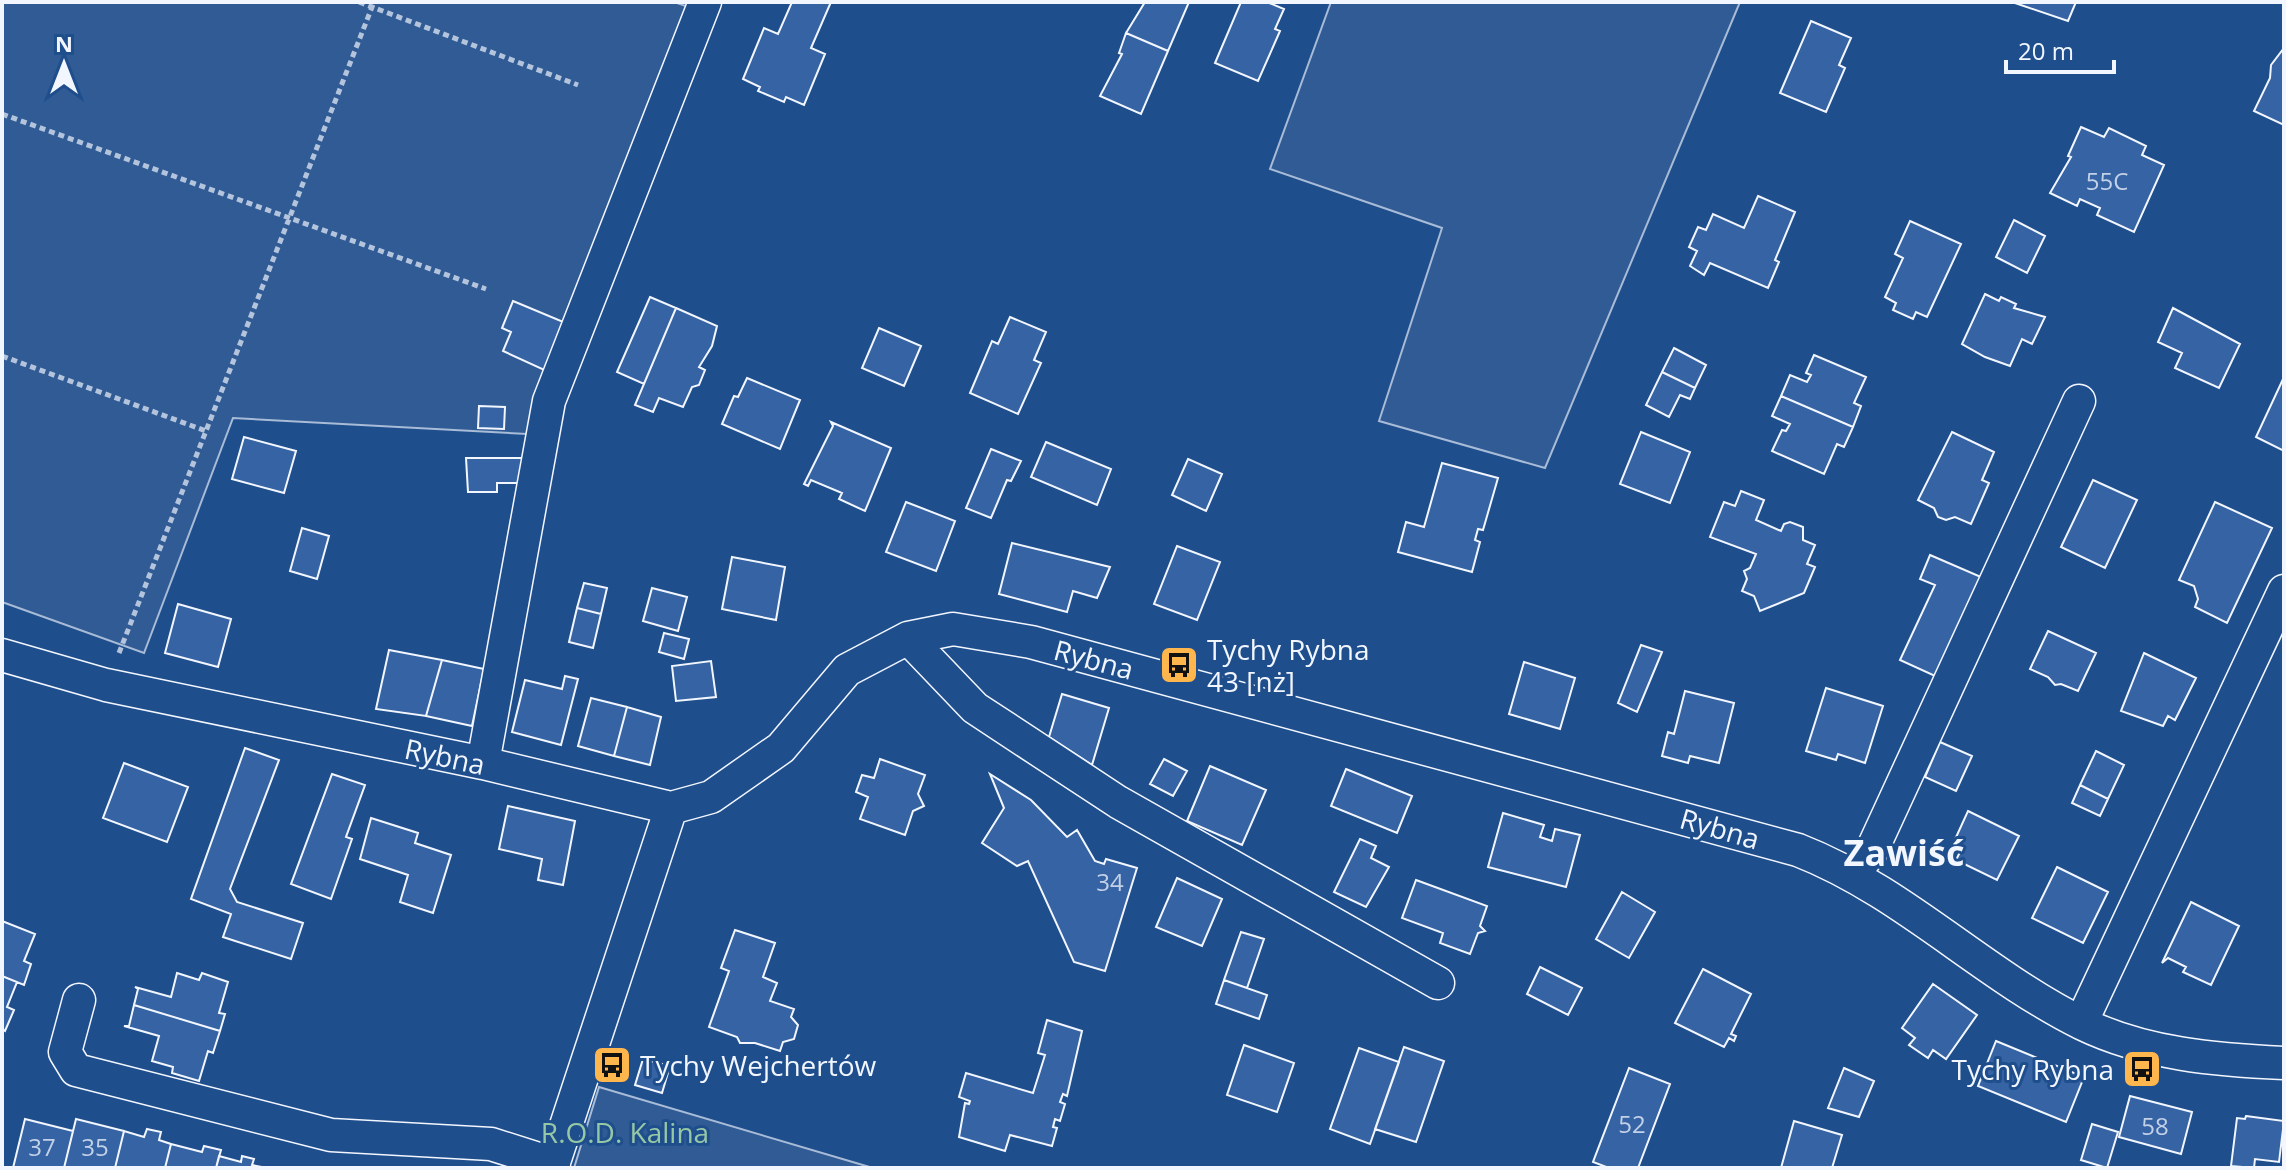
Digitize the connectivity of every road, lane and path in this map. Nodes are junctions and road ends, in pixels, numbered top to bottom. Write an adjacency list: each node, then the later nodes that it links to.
1 (359, 2): 3 (path)
2 (705, 2): 15 (street)
3 (373, 4): 4 (path); 6 (path)
4 (578, 85)
5 (2, 114): 6 (path)
6 (290, 217): 7 (path); 10 (path)
7 (486, 289)
8 (2, 356): 10 (path)
9 (2079, 401): 17 (street)
10 (206, 431): 14 (path)
11 (2284, 591): 20 (street)
12 (908, 638): 16 (street, Rybna); 17 (street, Rybna); 18 (street)
13 (2, 655): 14 (street, Rybna)
14 (106, 685): 15 (street, Rybna)
15 (483, 763): 16 (street, Rybna)
16 (671, 808): 22 (street)
17 (1854, 874): 20 (street, Rybna)
18 (1438, 983)
19 (79, 1000): 22 (street)
20 (2081, 1023): 21 (street, Rybna)
21 (2284, 1063)
22 (553, 1166)

